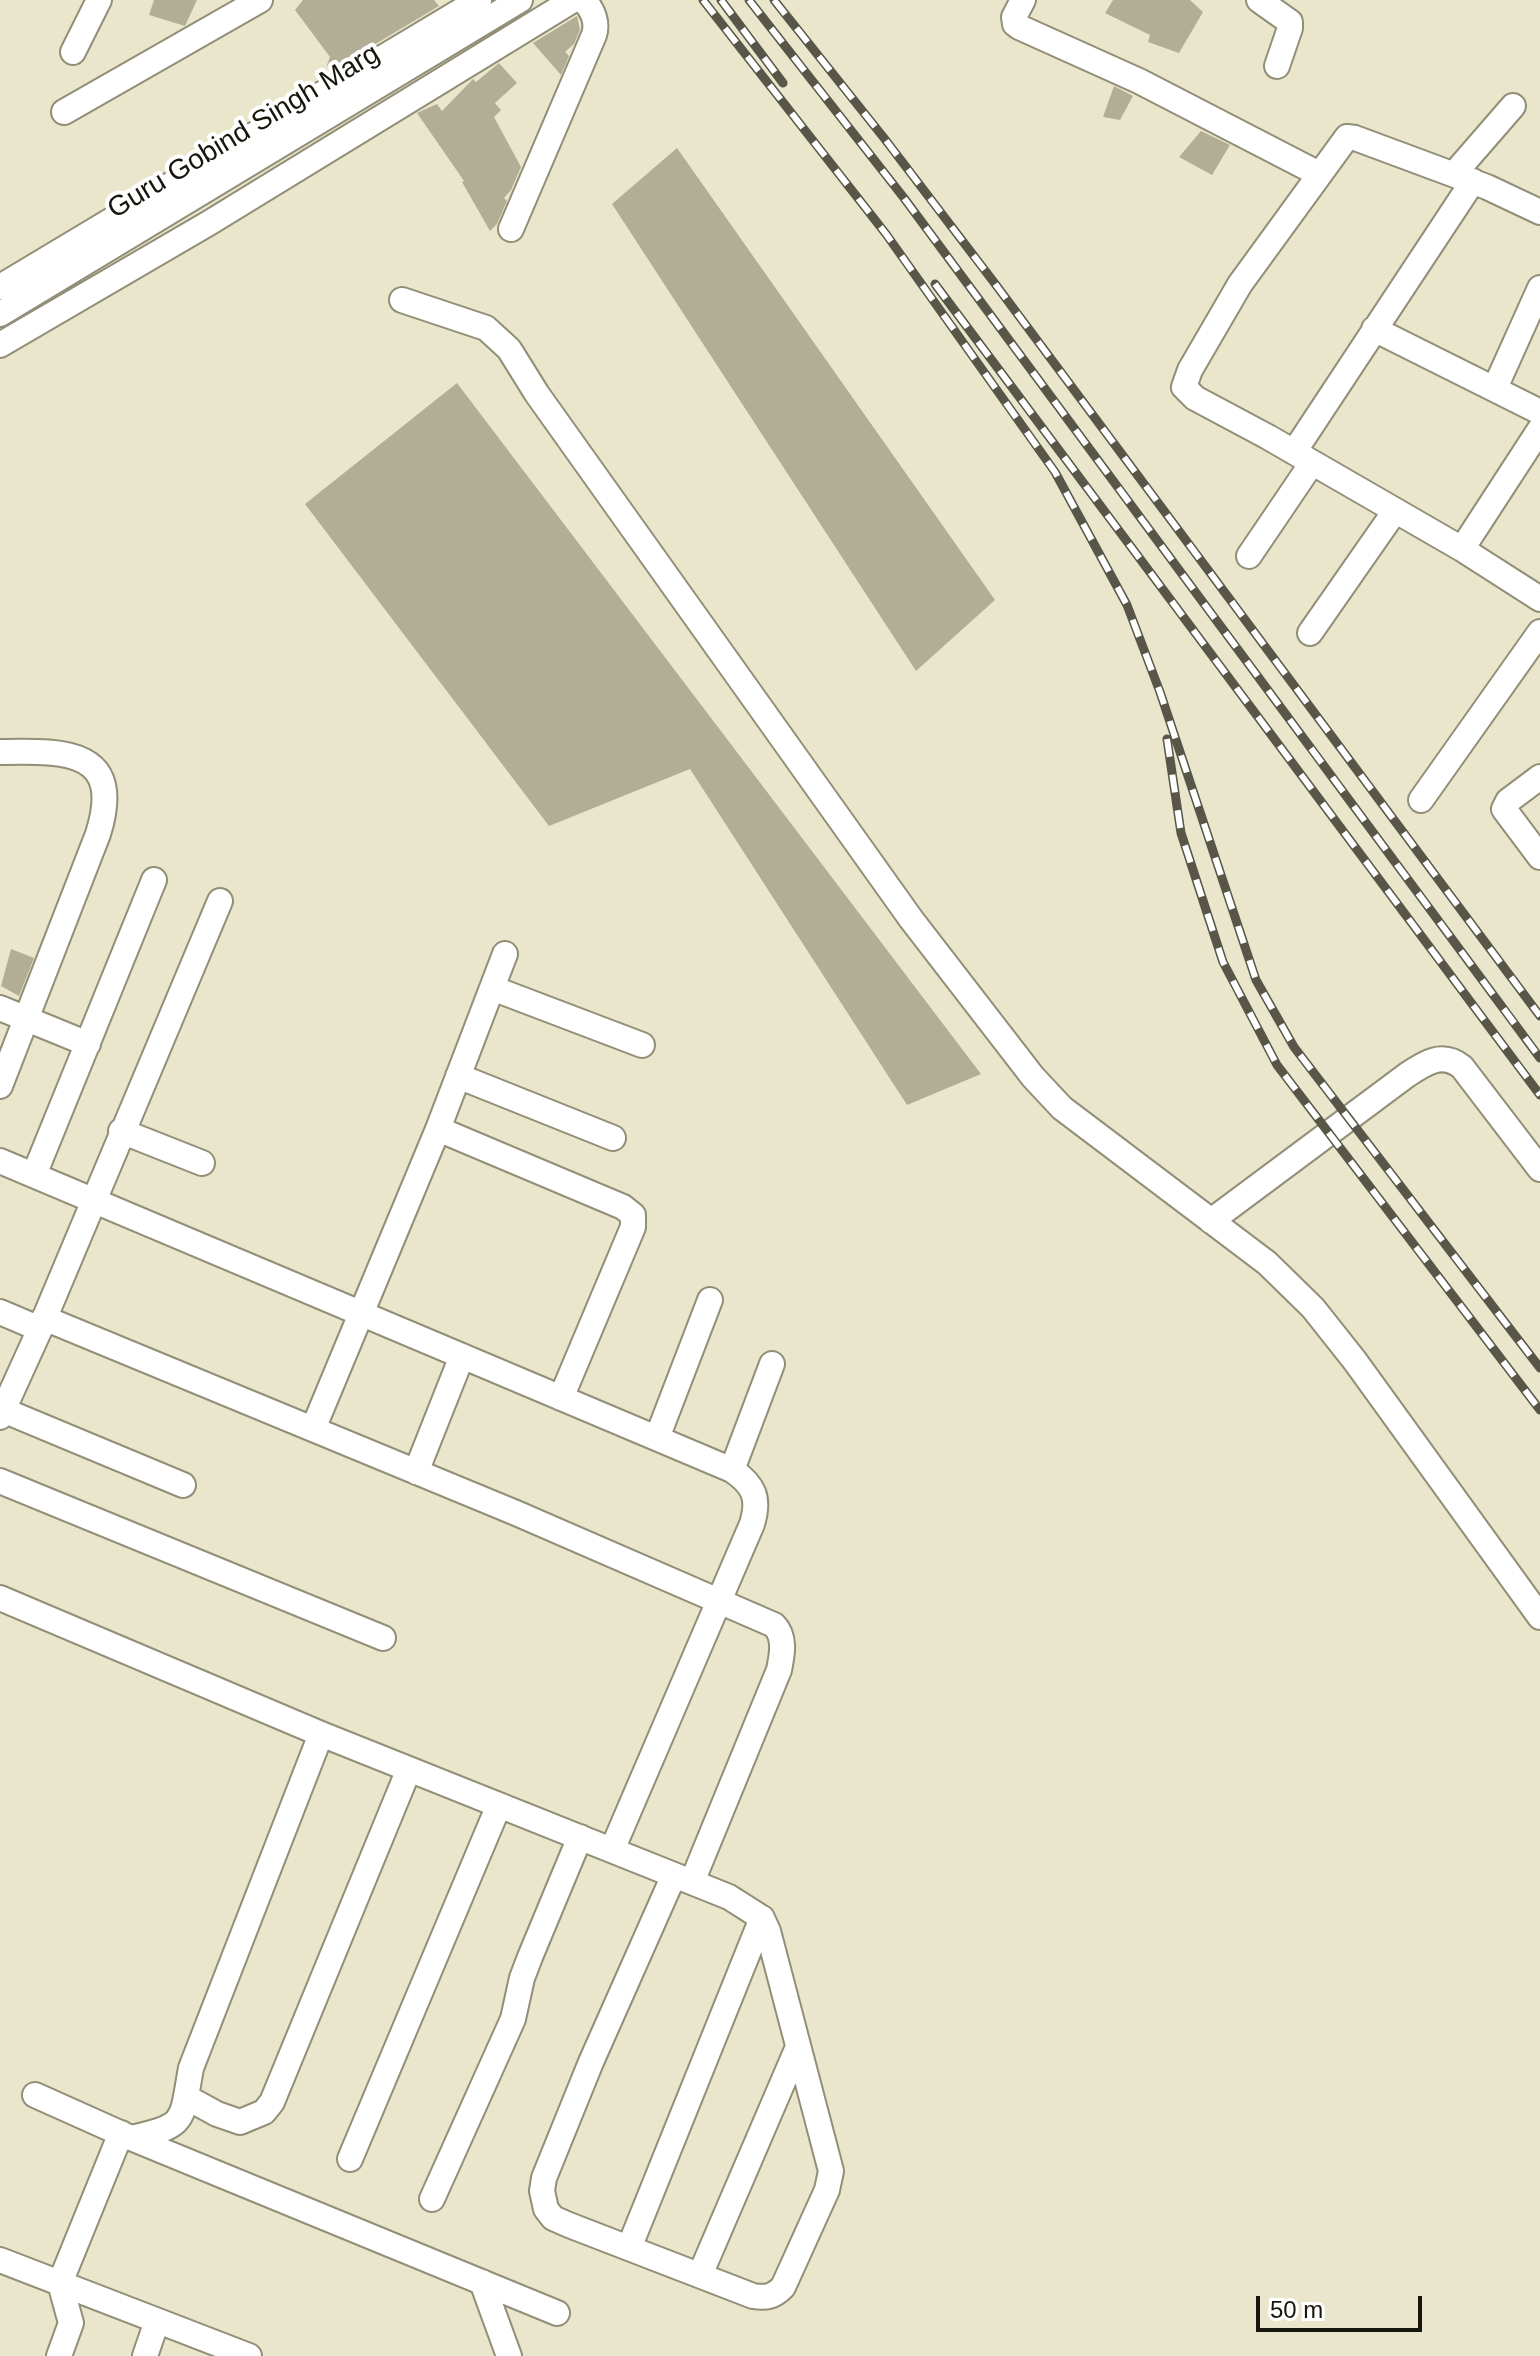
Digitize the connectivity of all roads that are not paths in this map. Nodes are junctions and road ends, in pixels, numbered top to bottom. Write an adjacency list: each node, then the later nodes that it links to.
1 (99, 0): 9 (street)
2 (260, 0): 12 (street)
3 (479, 0): 17 (street)
4 (520, 0): 20 (street, Guru Gobind Singh Marg)
5 (573, 0): 22 (street)
6 (583, 0): 16 (street)
7 (1023, 0): 13 (street)
8 (1259, 0): 10 (street)
9 (73, 52)
10 (1277, 66)
11 (1513, 106): 14 (street)
12 (64, 112)
13 (1319, 174): 14 (street); 26 (street)
14 (1464, 178): 15 (street); 21 (street)
15 (1540, 212)
16 (511, 229)
17 (0, 287)
18 (1540, 288): 23 (street)
19 (402, 300): 55 (street)
20 (0, 314)
21 (1374, 329): 23 (street); 26 (street)
22 (0, 345)
23 (1495, 388): 24 (street)
24 (1540, 412)
25 (1540, 429): 28 (street)
26 (1303, 457): 27 (street); 29 (street)
27 (1395, 511): 28 (street); 32 (street)
28 (1462, 549): 30 (street)
29 (1249, 556)
30 (1540, 599)
31 (1540, 632): 35 (street)
32 (1310, 633)
33 (0, 752): 42 (street)
34 (1540, 777): 36 (street)
35 (1421, 800)
36 (1540, 857)
37 (154, 880): 43 (street)
38 (220, 901): 48 (street)
39 (505, 954): 40 (street)
40 (492, 988): 44 (street); 45 (street)
41 (0, 1008): 42 (street)
42 (26, 1018): 43 (street); 46 (street)
43 (88, 1044): 53 (street)
44 (642, 1045)
45 (458, 1076): 47 (street); 49 (street)
46 (0, 1086)
47 (438, 1129): 58 (street); 62 (street)
48 (121, 1131): 51 (street); 54 (street)
49 (613, 1138)
50 (0, 1161): 53 (street)
51 (202, 1163)
52 (1540, 1169): 55 (street)
53 (34, 1175): 54 (street)
54 (92, 1201): 58 (street); 59 (street)
55 (1211, 1221): 72 (street)
56 (710, 1300): 65 (street)
57 (0, 1312): 59 (street)
58 (362, 1314): 60 (street); 64 (street)
59 (42, 1324): 63 (street); 64 (street)
60 (462, 1356): 62 (street); 67 (street)
61 (772, 1364): 66 (street)
62 (561, 1398): 65 (street)
63 (2, 1413): 69 (street)
64 (313, 1429): 67 (street)
65 (657, 1438): 66 (street)
66 (732, 1470): 71 (street)
67 (416, 1472): 71 (street)
68 (0, 1481): 73 (street)
69 (183, 1485)
70 (0, 1598): 74 (street)
71 (719, 1599): 78 (street); 79 (street)
72 (1540, 1617)
73 (383, 1638)
74 (321, 1734): 75 (street); 83 (street)
75 (409, 1769): 76 (street); 83 (street)
76 (499, 1805): 77 (street); 85 (street)
77 (580, 1837): 78 (street); 86 (street)
78 (612, 1850): 79 (street)
79 (683, 1878): 80 (street); 87 (street)
80 (762, 1918): 81 (street); 87 (street)
81 (798, 2047): 89 (street); 89 (street)
82 (35, 2095): 84 (street)
83 (186, 2097): 84 (street)
84 (126, 2136): 90 (street); 91 (street)
85 (350, 2159)
86 (432, 2199)
87 (629, 2248): 89 (street)
88 (0, 2260): 91 (street)
89 (700, 2275)
90 (482, 2282): 92 (street); 97 (street)
91 (60, 2283): 93 (street); 94 (street)
92 (557, 2313)
93 (157, 2321): 95 (street); 96 (street)
94 (59, 2356)
95 (145, 2356)
96 (249, 2356)
97 (509, 2356)

